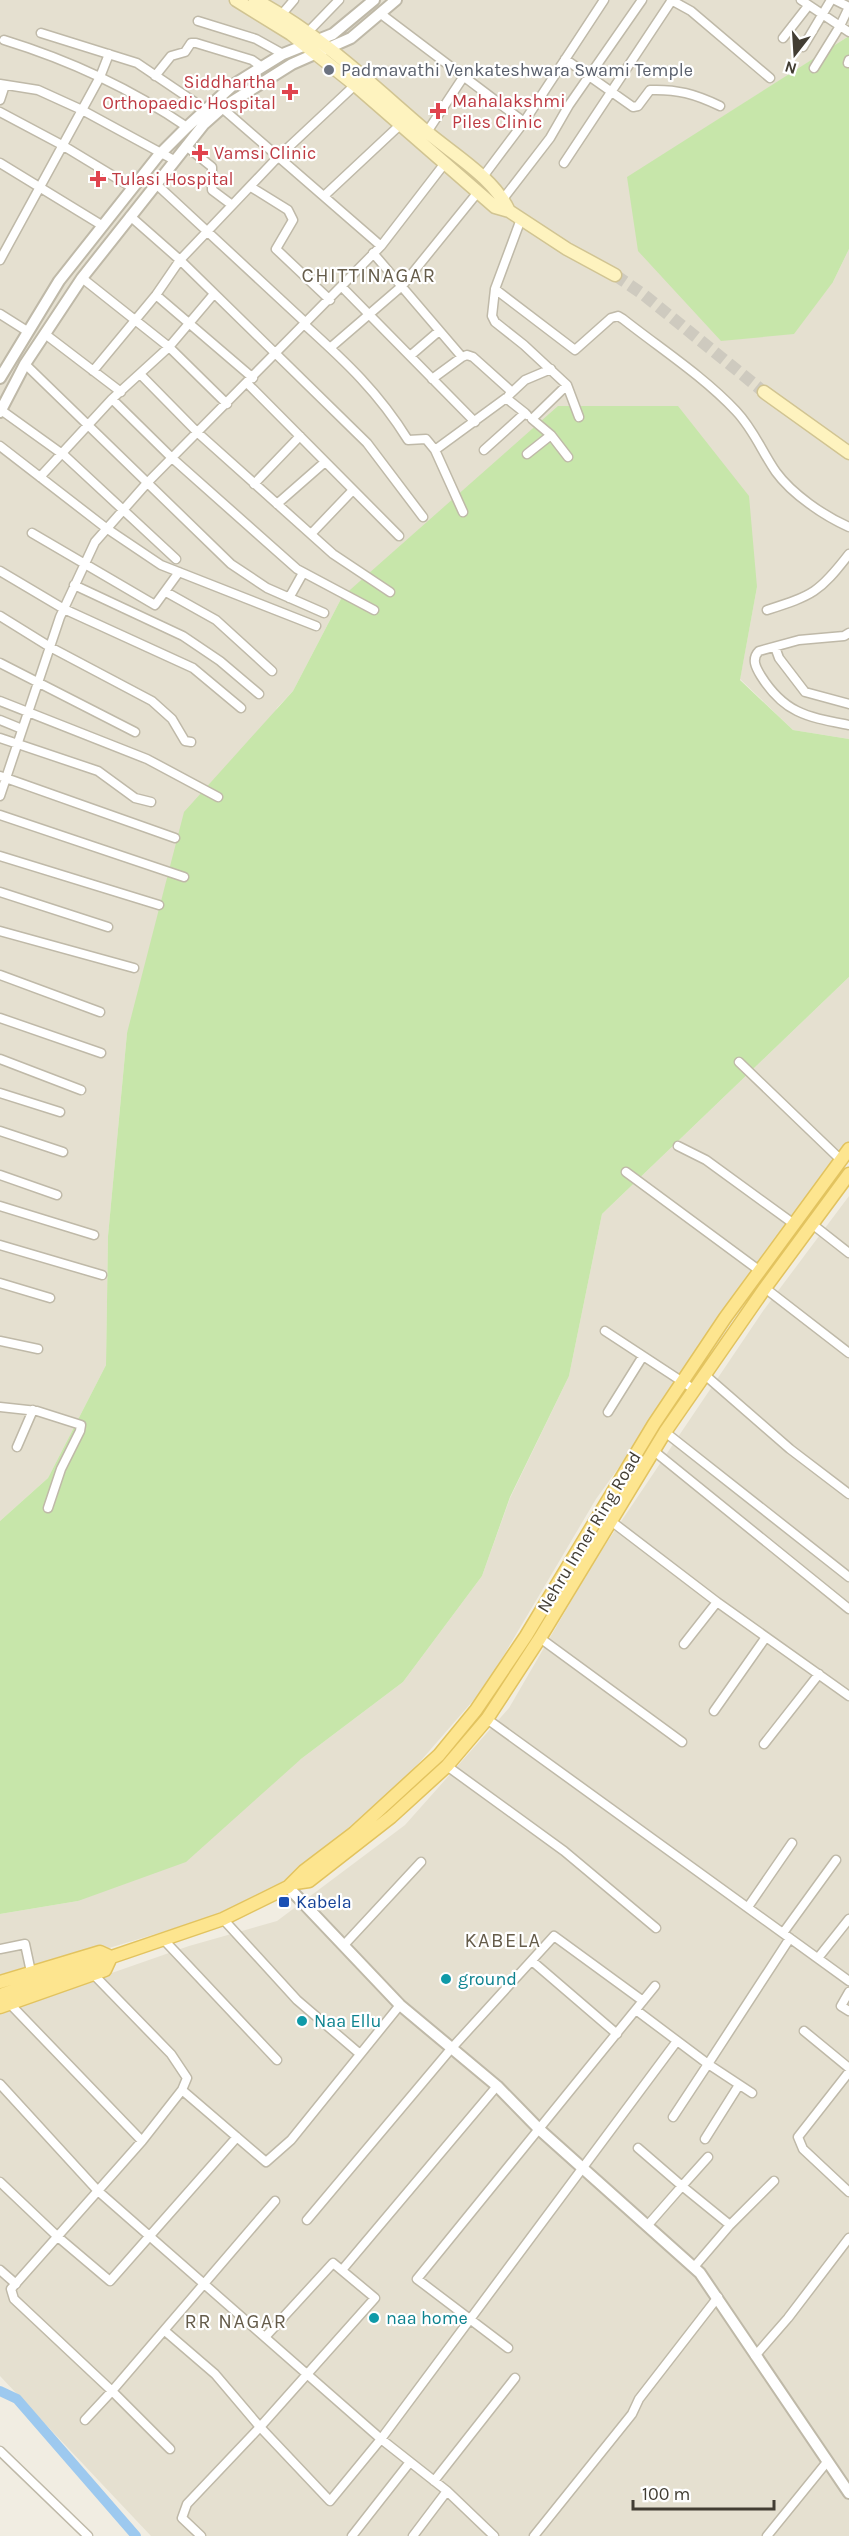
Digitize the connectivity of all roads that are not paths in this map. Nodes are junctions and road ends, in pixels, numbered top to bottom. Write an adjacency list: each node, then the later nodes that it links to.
1 (236, 0): 23 (main road)
2 (257, 0): 13 (main road)
3 (294, 0): 13 (street)
4 (339, 0): 18 (street)
5 (374, 0): 23 (street)
6 (396, 0): 14 (street)
7 (604, 0): 28 (street)
8 (642, 0): 34 (street)
9 (672, 0): 35 (street); 38 (street)
10 (833, 0): 12 (street); 15 (street)
11 (804, 3): 15 (street); 21 (street)
12 (849, 7): 17 (street)
13 (282, 14): 18 (main road)
14 (381, 14): 25 (street); 32 (street)
15 (821, 15): 17 (street); 24 (street)
16 (198, 21): 27 (street)
17 (840, 26): 19 (street); 30 (street)
18 (308, 32): 23 (main road)
19 (849, 32)
20 (41, 33): 26 (street)
21 (783, 38)
22 (4, 40): 33 (street)
23 (312, 43): 25 (main road); 27 (street)
24 (803, 47)
25 (323, 52): 37 (main road); 41 (street); 48 (main road)
26 (109, 54): 31 (street); 33 (street)
27 (283, 54): 29 (street)
28 (565, 59): 34 (street); 45 (street)
29 (262, 67): 31 (street); 42 (street)
30 (814, 68)
31 (155, 76): 42 (street)
32 (464, 76): 45 (street); 48 (street)
33 (100, 77): 43 (street); 47 (street)
34 (589, 78): 38 (street); 64 (street)
35 (771, 78)
36 (3, 84): 39 (street); 43 (street)
37 (355, 84): 46 (main road); 52 (street)
38 (610, 92): 40 (street); 56 (street)
39 (0, 100)
40 (720, 106)
41 (222, 108): 50 (street); 52 (street)
42 (205, 109): 47 (street)
43 (82, 110): 49 (street); 51 (street)
44 (0, 112): 49 (street)
45 (524, 122): 57 (street)
46 (401, 124): 55 (main road); 63 (street)
47 (187, 127): 51 (street)
48 (427, 132): 57 (main road)
49 (62, 145): 59 (street); 61 (street)
50 (186, 146): 53 (street); 65 (street)
51 (161, 153): 53 (street); 61 (street)
52 (277, 158): 60 (street); 63 (street)
53 (174, 160): 58 (street)
54 (0, 163): 59 (street)
55 (446, 163): 62 (main road); 71 (street)
56 (564, 164)
57 (482, 178): 64 (main road)
58 (155, 183): 67 (street); 70 (street)
59 (39, 186): 69 (street); 73 (street)
60 (251, 187): 65 (street); 82 (street)
61 (133, 189): 69 (street)
62 (478, 192): 66 (main road); 78 (street)
63 (324, 196): 71 (street)
64 (504, 199): 66 (main road)
65 (232, 205): 70 (street)
66 (509, 211): 68 (main road)
67 (130, 216): 74 (street); 76 (street)
68 (521, 219): 75 (main road); 79 (street)
69 (103, 226): 88 (street)
70 (208, 231): 74 (street); 87 (street)
71 (381, 246): 72 (street)
72 (373, 253): 77 (street); 78 (street)
73 (0, 260)
74 (180, 260): 80 (street); 81 (street)
75 (615, 275)
76 (82, 278): 85 (street); 90 (street)
77 (342, 286): 82 (street); 84 (street)
78 (402, 286): 84 (street); 89 (street)
79 (495, 289): 97 (street); 134 (street)
80 (156, 295): 85 (street); 86 (street)
81 (213, 295): 86 (street); 93 (street)
82 (330, 300): 87 (street)
83 (0, 314): 88 (street)
84 (369, 314): 92 (street); 94 (street)
85 (135, 321): 91 (street); 98 (street)
86 (190, 322): 91 (street); 102 (street)
87 (306, 324): 92 (street); 93 (street)
88 (27, 331): 100 (street)
89 (439, 331): 94 (street); 95 (street)
90 (45, 334): 96 (street); 98 (street)
91 (169, 347): 99 (street); 108 (street)
92 (330, 348): 118 (street)
93 (276, 354): 102 (street); 133 (street)
94 (410, 356): 101 (street)
95 (462, 357): 101 (street); 106 (street)
96 (26, 364): 109 (street); 113 (street)
97 (551, 369): 103 (street); 106 (street)
98 (93, 371): 104 (street)
99 (140, 374): 104 (street); 114 (street)
100 (0, 378)
101 (432, 379): 112 (street)
102 (250, 381): 108 (street); 116 (street)
103 (567, 385): 110 (street); 111 (street)
104 (121, 392): 107 (street)
105 (764, 392): 120 (main road)
106 (509, 395): 110 (street); 112 (street)
107 (111, 399): 113 (street); 124 (street)
108 (227, 404): 114 (street)
109 (0, 411): 121 (street)
110 (528, 416): 115 (street); 119 (street)
111 (579, 417)
112 (475, 422): 118 (street)
113 (88, 425): 121 (street); 127 (street)
114 (198, 433): 124 (street); 128 (street)
115 (551, 435): 122 (street); 123 (street)
116 (300, 436): 125 (street); 128 (street)
117 (0, 446): 126 (street)
118 (435, 450): 132 (street)
119 (484, 450)
120 (849, 453)
121 (62, 454): 126 (street); 131 (street)
122 (527, 454)
123 (568, 457)
124 (172, 458): 127 (street); 144 (street)
125 (325, 462): 129 (street); 130 (street)
126 (40, 477): 135 (street)
127 (147, 483): 131 (street); 148 (street)
128 (254, 484): 130 (street)
129 (353, 490): 137 (street); 138 (street)
130 (277, 504): 137 (street)
131 (123, 508): 135 (street); 140 (street)
132 (463, 512)
133 (423, 517)
134 (849, 526)
135 (106, 528): 141 (street); 143 (street)
136 (32, 532): 141 (street)
137 (311, 534): 147 (street)
138 (399, 536)
139 (849, 554): 151 (street)
140 (176, 560)
141 (85, 562): 145 (street); 146 (street)
142 (0, 571): 149 (street)
143 (179, 572): 146 (street); 154 (street)
144 (303, 573): 148 (street); 150 (street)
145 (75, 585): 149 (street); 161 (street)
146 (166, 592): 159 (street)
147 (390, 592)
148 (289, 598): 152 (street)
149 (64, 609): 156 (street); 164 (street)
150 (374, 610)
151 (767, 610)
152 (324, 613)
153 (0, 616): 156 (street)
154 (316, 626)
155 (847, 636): 157 (street)
156 (50, 647): 160 (street); 171 (street)
157 (775, 647): 163 (street); 167 (street)
158 (0, 663): 160 (street)
159 (272, 671)
160 (37, 684): 165 (street); 169 (street)
161 (259, 694)
162 (0, 701): 165 (street)
163 (849, 704)
164 (241, 708)
165 (27, 712): 168 (street); 175 (street)
166 (0, 720): 168 (street)
167 (849, 725)
168 (22, 729): 172 (street)
169 (135, 732)
170 (0, 738): 172 (street)
171 (190, 742)
172 (16, 746): 173 (street); 176 (street)
173 (2, 777): 174 (street); 178 (street)
174 (0, 796)
175 (218, 797)
176 (151, 802)
177 (0, 815): 180 (street)
178 (175, 838)
179 (0, 856): 182 (street)
180 (184, 877)
181 (0, 892): 183 (street)
182 (159, 905)
183 (108, 927)
184 (0, 932): 185 (street)
185 (134, 968)
186 (0, 975): 187 (street)
187 (100, 1012)
188 (0, 1018): 189 (street)
189 (101, 1053)
190 (0, 1059): 192 (street)
191 (739, 1062): 199 (street)
192 (81, 1090)
193 (0, 1093): 194 (street)
194 (60, 1112)
195 (0, 1131): 198 (street)
196 (678, 1146): 205 (street)
197 (849, 1149): 199 (main road, Nehru Inner Ring Road)
198 (63, 1152)
199 (841, 1160): 205 (main road, Nehru Inner Ring Road)
200 (626, 1172): 210 (street)
201 (849, 1174): 206 (main road, Nehru Inner Ring Road)
202 (0, 1175): 203 (street)
203 (57, 1195)
204 (0, 1206): 207 (street)
205 (794, 1224): 210 (main road, Nehru Inner Ring Road)
206 (812, 1224): 209 (street); 213 (main road, Nehru Inner Ring Road)
207 (94, 1235)
208 (0, 1245): 211 (street)
209 (849, 1253)
210 (760, 1271): 221 (main road, Nehru Inner Ring Road)
211 (102, 1275)
212 (0, 1283): 214 (street)
213 (765, 1288): 218 (street); 220 (main road, Nehru Inner Ring Road)
214 (51, 1298)
215 (605, 1331): 219 (street)
216 (0, 1341): 217 (street)
217 (38, 1349)
218 (849, 1353)
219 (643, 1356): 221 (street); 225 (street)
220 (705, 1375): 222 (main road, Nehru Inner Ring Road); 229 (street)
221 (682, 1382): 222 (street); 248 (main road, Nehru Inner Ring Road)
222 (695, 1390): 226 (main road, Nehru Inner Ring Road)
223 (0, 1407): 224 (street)
224 (33, 1410): 227 (street); 230 (street)
225 (608, 1412)
226 (665, 1432): 228 (main road, Nehru Inner Ring Road); 232 (street)
227 (17, 1448)
228 (654, 1451): 231 (main road, Nehru Inner Ring Road); 234 (street)
229 (849, 1494)
230 (48, 1508)
231 (611, 1521): 233 (street); 236 (main road, Nehru Inner Ring Road)
232 (849, 1577)
233 (717, 1602): 235 (street); 237 (street)
234 (849, 1609)
235 (766, 1637): 238 (street); 240 (street)
236 (540, 1638): 241 (main road, Nehru Inner Ring Road); 242 (street)
237 (684, 1644)
238 (819, 1674): 239 (street); 243 (street)
239 (849, 1696)
240 (714, 1711)
241 (487, 1719): 244 (main road, Nehru Inner Ring Road); 249 (street)
242 (682, 1742)
243 (764, 1744)
244 (447, 1766): 248 (main road, Nehru Inner Ring Road); 252 (street)
245 (792, 1843): 249 (street)
246 (836, 1860): 253 (street)
247 (421, 1862): 255 (street)
248 (291, 1885): 250 (main road, Nehru Inner Ring Road); 255 (street)
249 (748, 1907): 253 (street)
250 (223, 1919): 254 (main road, Nehru Inner Ring Road); 276 (street)
251 (849, 1919): 258 (street)
252 (656, 1928)
253 (787, 1935): 258 (street); 278 (street)
254 (163, 1939): 257 (main road, Nehru Inner Ring Road); 277 (street)
255 (344, 1945): 268 (street)
256 (0, 1949): 261 (street)
257 (111, 1957): 260 (main road); 261 (main road)
258 (818, 1958): 262 (street)
259 (532, 1961): 267 (street); 273 (street); 275 (street)
260 (93, 1969): 266 (main road); 269 (main road); 283 (street)
261 (31, 1972): 263 (main road)
262 (849, 1981)
263 (0, 1982)
264 (655, 1986): 267 (street)
265 (849, 1992): 271 (street)
266 (0, 1995)
267 (643, 2001): 270 (street)
268 (400, 2005): 275 (street); 276 (street)
269 (5, 2006): 289 (street)
270 (636, 2010): 273 (street); 274 (street)
271 (849, 2012)
272 (804, 2031): 279 (street)
273 (617, 2034): 286 (street)
274 (677, 2042): 278 (street); 292 (street)
275 (450, 2050): 282 (street); 299 (street)
276 (360, 2054): 287 (street)
277 (277, 2060)
278 (708, 2064): 281 (street); 285 (street)
279 (849, 2070): 297 (street)
280 (0, 2084): 296 (street)
281 (739, 2085): 284 (street); 288 (street)
282 (497, 2086): 286 (street); 307 (street)
283 (182, 2090): 287 (street); 289 (street)
284 (752, 2093)
285 (673, 2117)
286 (540, 2130): 292 (street); 311 (street)
287 (237, 2137): 302 (street)
288 (705, 2139)
289 (142, 2141): 296 (street)
290 (638, 2148): 295 (street)
291 (708, 2157): 295 (street)
292 (582, 2166): 300 (street); 311 (street)
293 (774, 2181): 301 (street)
294 (0, 2182): 303 (street)
295 (682, 2186): 300 (street); 301 (street)
296 (98, 2191): 302 (street); 303 (street)
297 (849, 2192)
298 (275, 2201): 308 (street)
299 (307, 2220)
300 (647, 2226): 305 (street)
301 (730, 2226): 305 (street)
302 (150, 2236): 303 (street); 308 (street)
303 (58, 2237): 309 (street)
304 (849, 2238): 315 (street)
305 (694, 2267): 310 (street)
306 (0, 2270): 309 (street)
307 (342, 2270): 313 (street); 316 (street)
308 (206, 2283): 312 (street); 313 (street)
309 (16, 2284): 318 (street)
310 (718, 2297): 315 (street); 334 (street)
311 (470, 2320): 314 (street); 321 (street)
312 (165, 2331): 318 (street); 320 (street)
313 (266, 2336): 316 (street)
314 (508, 2348)
315 (755, 2356): 325 (street)
316 (307, 2374): 320 (street); 321 (street)
317 (515, 2378): 326 (street)
318 (112, 2391): 319 (street); 322 (street)
319 (85, 2420)
320 (260, 2427): 321 (street); 330 (street)
321 (381, 2439): 324 (street)
322 (170, 2449)
323 (0, 2451): 329 (street)
324 (410, 2462): 326 (street); 331 (street)
325 (827, 2462): 328 (street); 335 (street)
326 (434, 2481): 327 (street)
327 (447, 2491): 332 (street); 333 (street)
328 (849, 2493)
329 (88, 2536)
330 (201, 2536)
331 (352, 2536)
332 (413, 2536)
333 (495, 2536)
334 (534, 2536)
335 (767, 2536)

